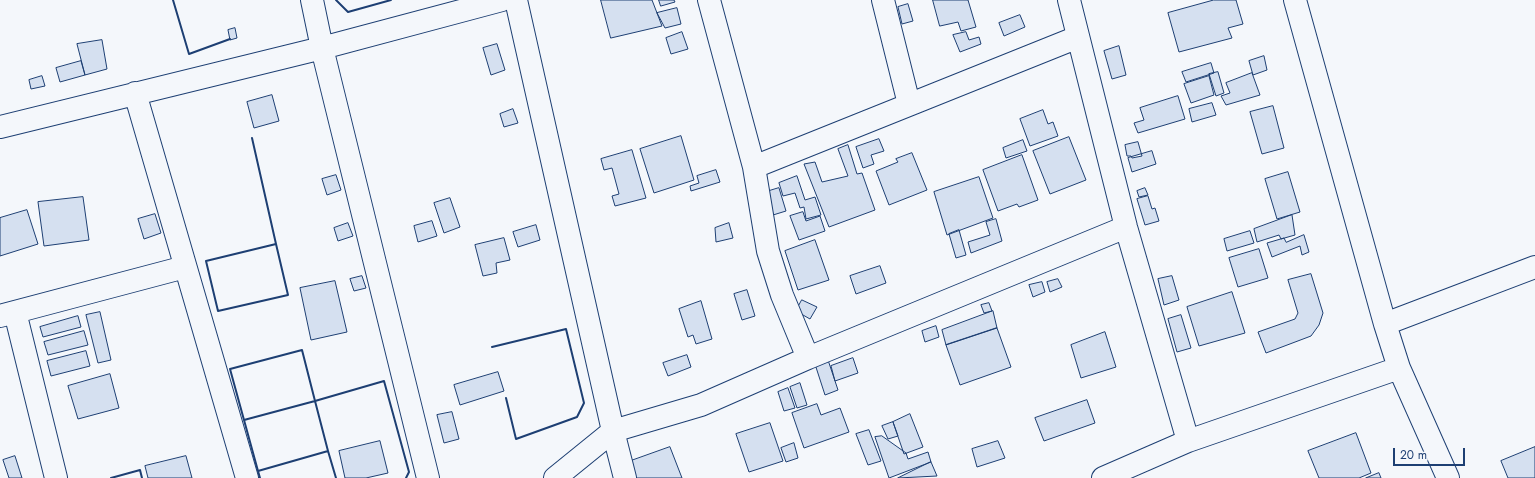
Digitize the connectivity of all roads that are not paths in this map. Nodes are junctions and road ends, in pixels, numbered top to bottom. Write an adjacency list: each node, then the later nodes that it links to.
1 (312, 0): 9 (street)
2 (502, 0): 9 (street)
3 (516, 0): 21 (street)
4 (709, 0): 13 (street)
5 (883, 0): 11 (street)
6 (1069, 0): 8 (street)
7 (1295, 0): 18 (street)
8 (1078, 37): 11 (street); 14 (street)
9 (322, 48): 10 (street); 25 (street)
10 (135, 93): 12 (street); 15 (street)
11 (909, 104): 13 (street)
12 (0, 127)
13 (754, 167): 19 (street)
14 (1126, 228): 19 (street); 22 (street)
15 (185, 266): 17 (street); 24 (street)
16 (1535, 267): 18 (street)
17 (8, 314): 23 (street)
18 (1385, 324): 20 (street)
19 (808, 358): 21 (street)
20 (1399, 368): 22 (street); 29 (street)
21 (613, 431): 26 (street); 27 (street)
22 (1188, 442): 28 (street)
23 (56, 478)
24 (247, 478)
25 (428, 478)
26 (555, 478)
27 (625, 478)
28 (1103, 478)
29 (1448, 478)

